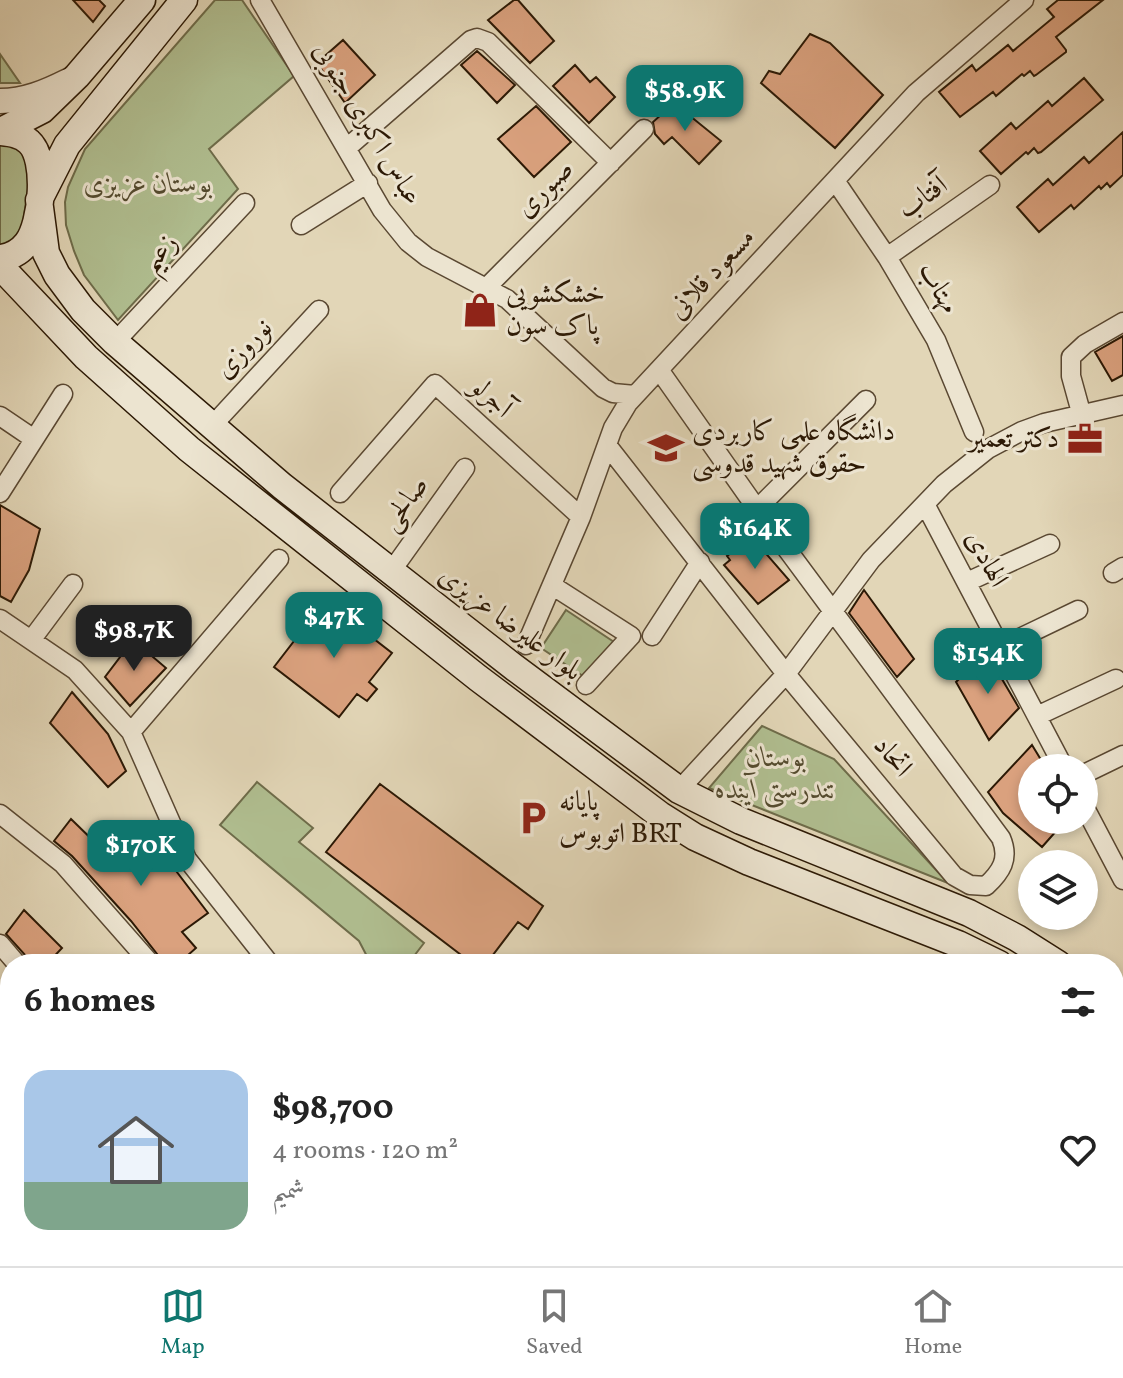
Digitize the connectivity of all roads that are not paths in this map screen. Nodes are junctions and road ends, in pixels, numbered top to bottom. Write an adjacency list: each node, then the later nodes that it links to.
1 (142, 0): 5 (main road)
2 (184, 0): 14 (main road)
3 (260, 0): 9 (street, عباس اکبری جنوبی)
4 (1024, 0): 11 (street, مسعود قلانی)
5 (77, 76): 6 (street); 8 (main road)
6 (0, 101)
7 (644, 129): 10 (street, صبوری)
8 (0, 131): 14 (main road)
9 (348, 147): 10 (street); 12 (street, عباس اکبری جنوبی)
10 (611, 163): 20 (street, صبوری)
11 (836, 182): 17 (street, مهتاب); 24 (street, مسعود قلانی)
12 (368, 183): 16 (street); 20 (street, عباس اکبری جنوبی)
13 (990, 185): 17 (street, آفتاب)
14 (39, 200): 18 (main road); 23 (main road, بلوار علیرضا عزیزی)
15 (245, 203): 23 (street, زعیم)
16 (301, 225)
17 (887, 257): 32 (street, مهتاب)
18 (0, 258)
19 (0, 266): 65 (main road)
20 (485, 289): 26 (street, عباس اکبری جنوبی)
21 (319, 310): 31 (street, نوروزی)
22 (1123, 322): 30 (street)
23 (115, 342): 31 (main road, بلوار علیرضا عزیزی)
24 (660, 371): 26 (street, مسعود قلانی); 39 (street)
25 (63, 394): 33 (street)
26 (635, 395): 34 (street, مسعود قلانی)
27 (866, 400): 39 (street)
28 (1123, 405): 30 (street)
29 (0, 416): 33 (street)
30 (1082, 416): 38 (street)
31 (211, 427): 44 (main road, بلوار علیرضا عزیزی)
32 (974, 432)
33 (34, 439): 36 (street)
34 (607, 445): 40 (street, مسعود قلانی); 43 (street)
35 (465, 468): 44 (street, صالحی)
36 (0, 493)
37 (340, 493): 40 (street, آجرلو)
38 (925, 504): 45 (street, الهادی); 48 (street)
39 (757, 509): 48 (street)
40 (581, 517): 47 (street, مسعود قلانی)
41 (1050, 544): 45 (street)
42 (279, 559): 59 (street)
43 (700, 562): 51 (street); 55 (street)
44 (390, 573): 63 (main road, بلوار علیرضا عزیزی)
45 (967, 582): 54 (street, الهادی)
46 (73, 584): 52 (street)
47 (553, 586): 53 (street, مسعود قلانی); 57 (street)
48 (832, 609): 55 (street); 55 (street, اتحاد)
49 (1078, 610): 54 (street)
50 (0, 619): 52 (street)
51 (652, 636)
52 (32, 639): 59 (street)
53 (526, 645)
54 (1001, 647): 58 (street, الهادی)
55 (786, 674): 63 (street)
56 (1116, 679): 58 (street)
57 (586, 685)
58 (1037, 716): 60 (street, الهادی)
59 (131, 732): 73 (street)
60 (1057, 754)
61 (1123, 755): 62 (street)
62 (1098, 767)
63 (679, 790): 65 (main road); 69 (main road, بلوار علیرضا عزیزی)
64 (0, 814): 72 (street)
65 (660, 815): 71 (main road)
66 (1098, 833): 68 (street)
67 (1123, 836): 68 (street)
68 (1104, 844): 70 (street)
69 (887, 880): 71 (main road); 75 (main road, بلوار علیرضا عزیزی)
70 (1123, 880)
71 (873, 911): 74 (main road)
72 (142, 954)
73 (262, 954)
74 (978, 954)
75 (1042, 954)

